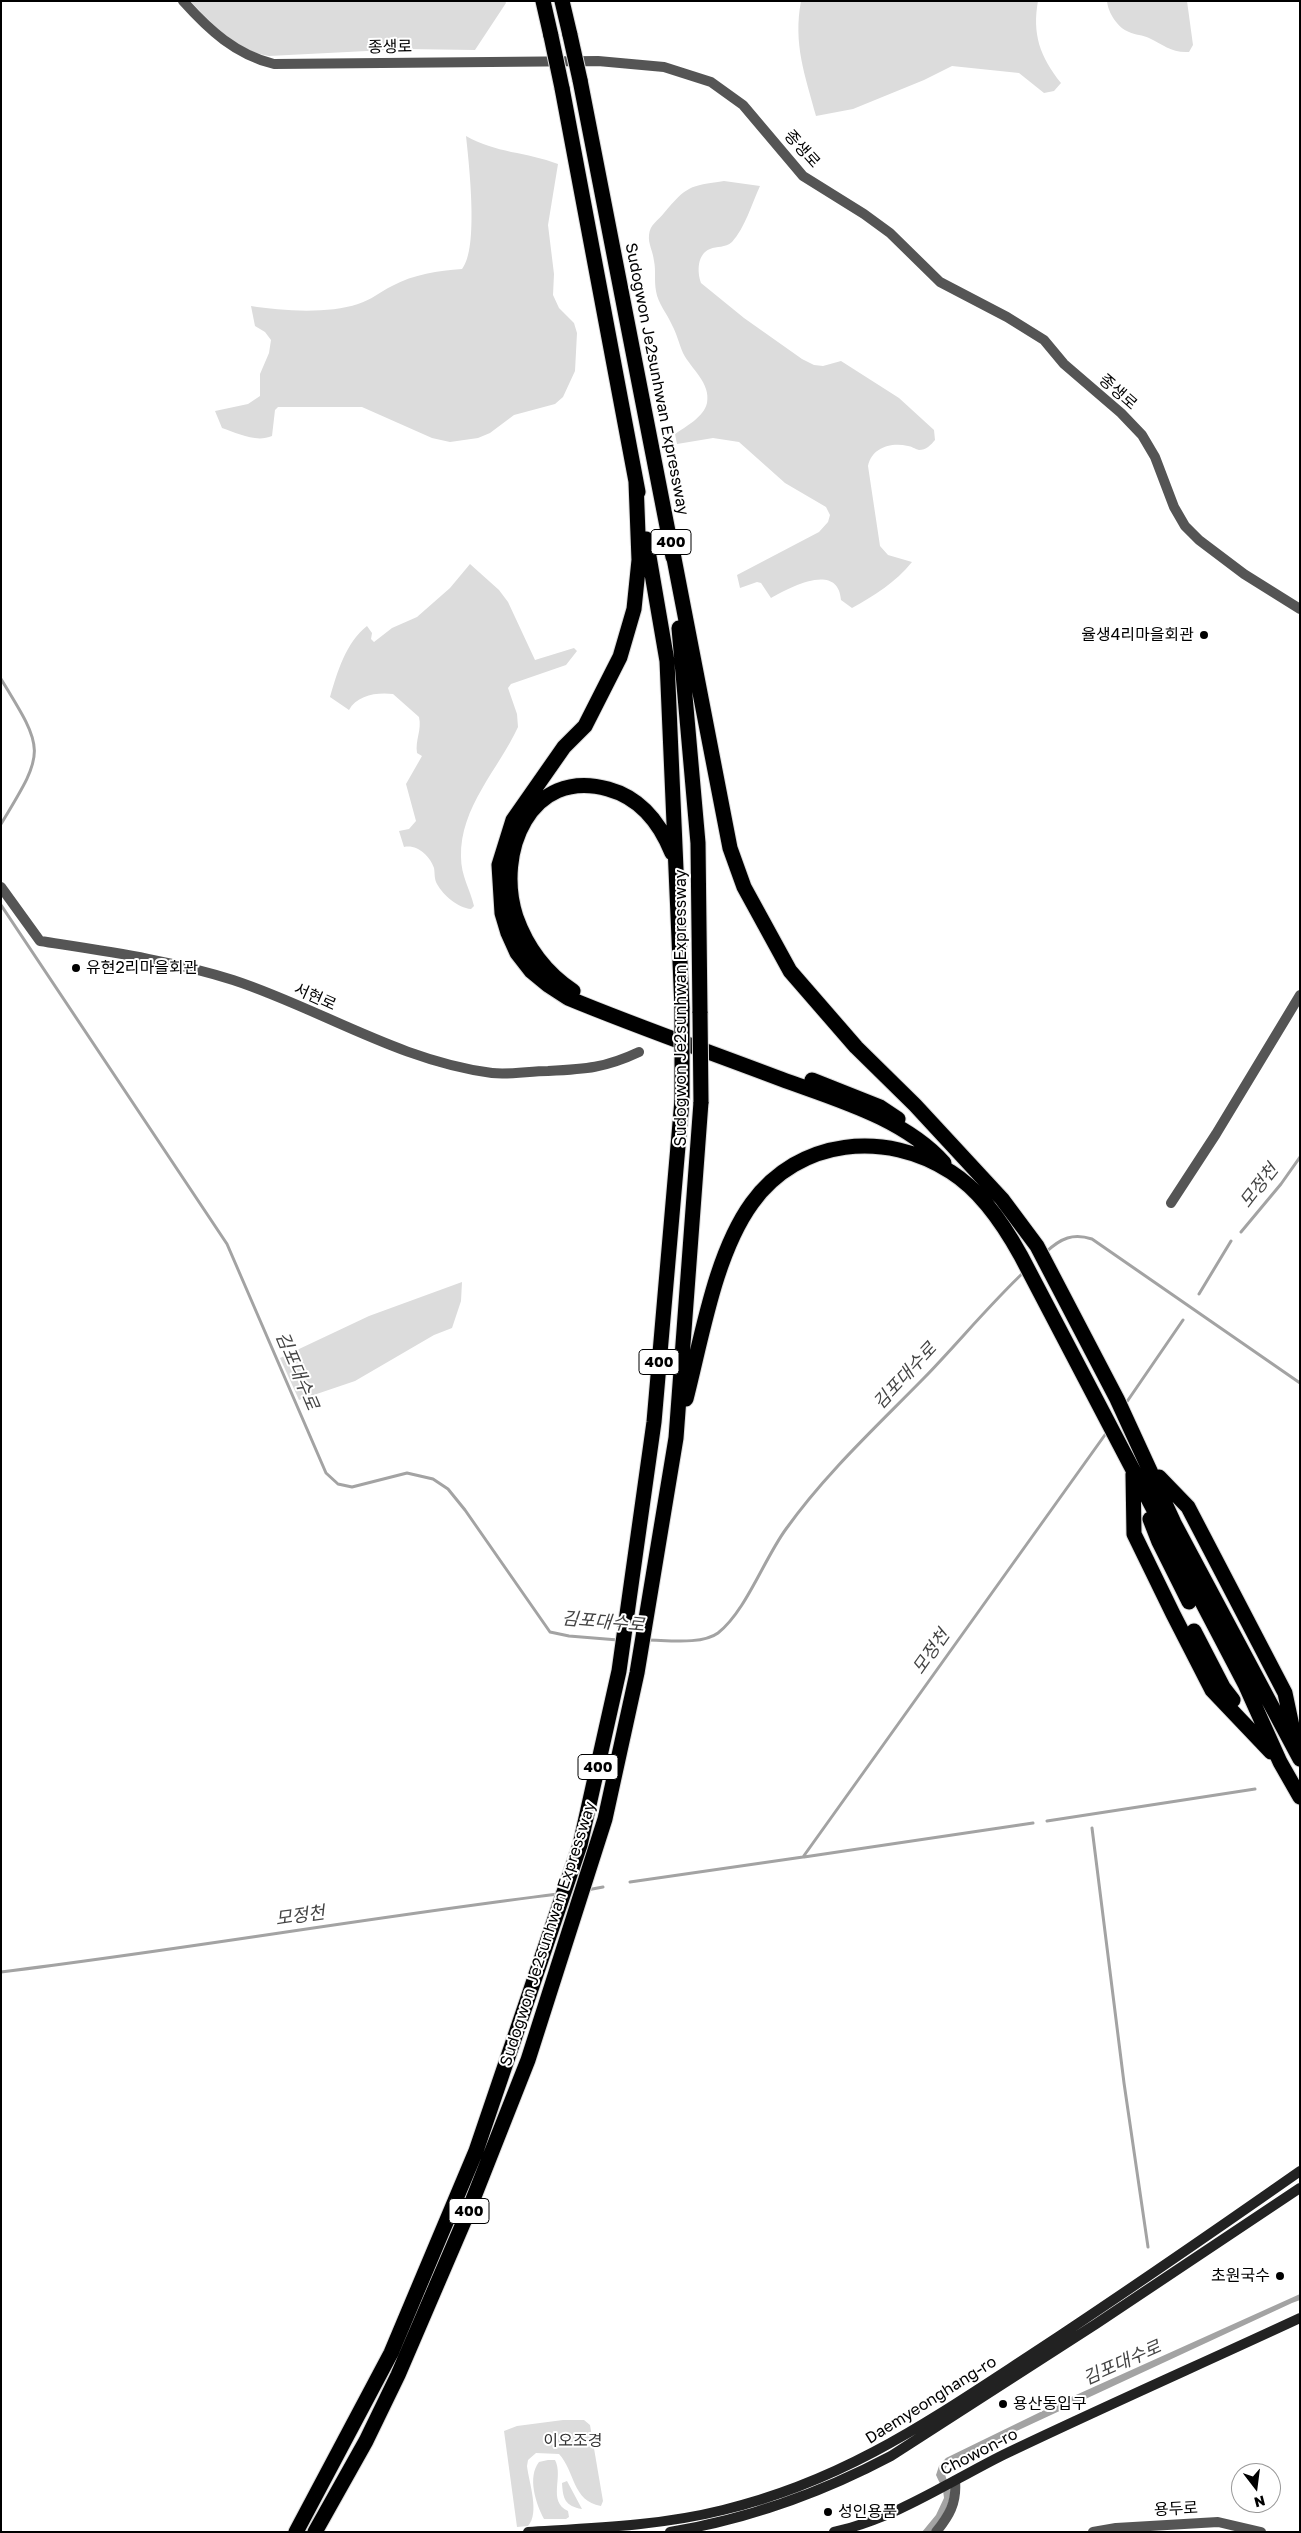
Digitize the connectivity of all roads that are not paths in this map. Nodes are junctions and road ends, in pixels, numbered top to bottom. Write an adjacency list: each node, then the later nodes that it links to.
1 (183, 1): 6 (street, 종생로)
2 (543, 1): 4 (highway, Sudogwon Je2sunhwan Expressway / 400, bridge)
3 (562, 1): 5 (highway, Sudogwon Je2sunhwan Expressway / 400, bridge)
4 (636, 482): 8 (highway, Sudogwon Je2sunhwan Expressway / 400); 12 (highway)
5 (672, 548): 11 (highway); 14 (highway, Sudogwon Je2sunhwan Expressway / 400, bridge)
6 (1300, 608)
7 (1, 887): 10 (street, 서현로)
8 (678, 918): 11 (highway); 25 (highway, Sudogwon Je2sunhwan Expressway / 400, bridge)
9 (1300, 995): 13 (street)
10 (639, 1052)
11 (972, 1167): 16 (highway)
12 (952, 1172): 14 (highway); 15 (highway)
13 (1171, 1203)
14 (676, 1438): 26 (highway, Sudogwon Je2sunhwan Expressway / 400)
15 (1130, 1468): 17 (highway); 17 (highway)
16 (1299, 1757)
17 (1280, 1762): 18 (highway)
18 (1300, 1798)
19 (1300, 2171): 23 (main road, Daemyeonghang-ro)
20 (1300, 2188): 24 (main road, Daemyeonghang-ro)
21 (1300, 2318): 22 (main road, Chowon-ro)
22 (954, 2482): 29 (main road, Chowon-ro); 30 (street)
23 (684, 2527): 24 (main road, Daemyeonghang-ro); 27 (main road, Daemyeonghang-ro); 28 (main road, Daemyeonghang-ro)
24 (716, 2528)
25 (296, 2532)
26 (315, 2532)
27 (528, 2532)
28 (670, 2532)
29 (834, 2532)
30 (936, 2532)
31 (1093, 2532): 32 (street, 용두로)
32 (1261, 2532)

